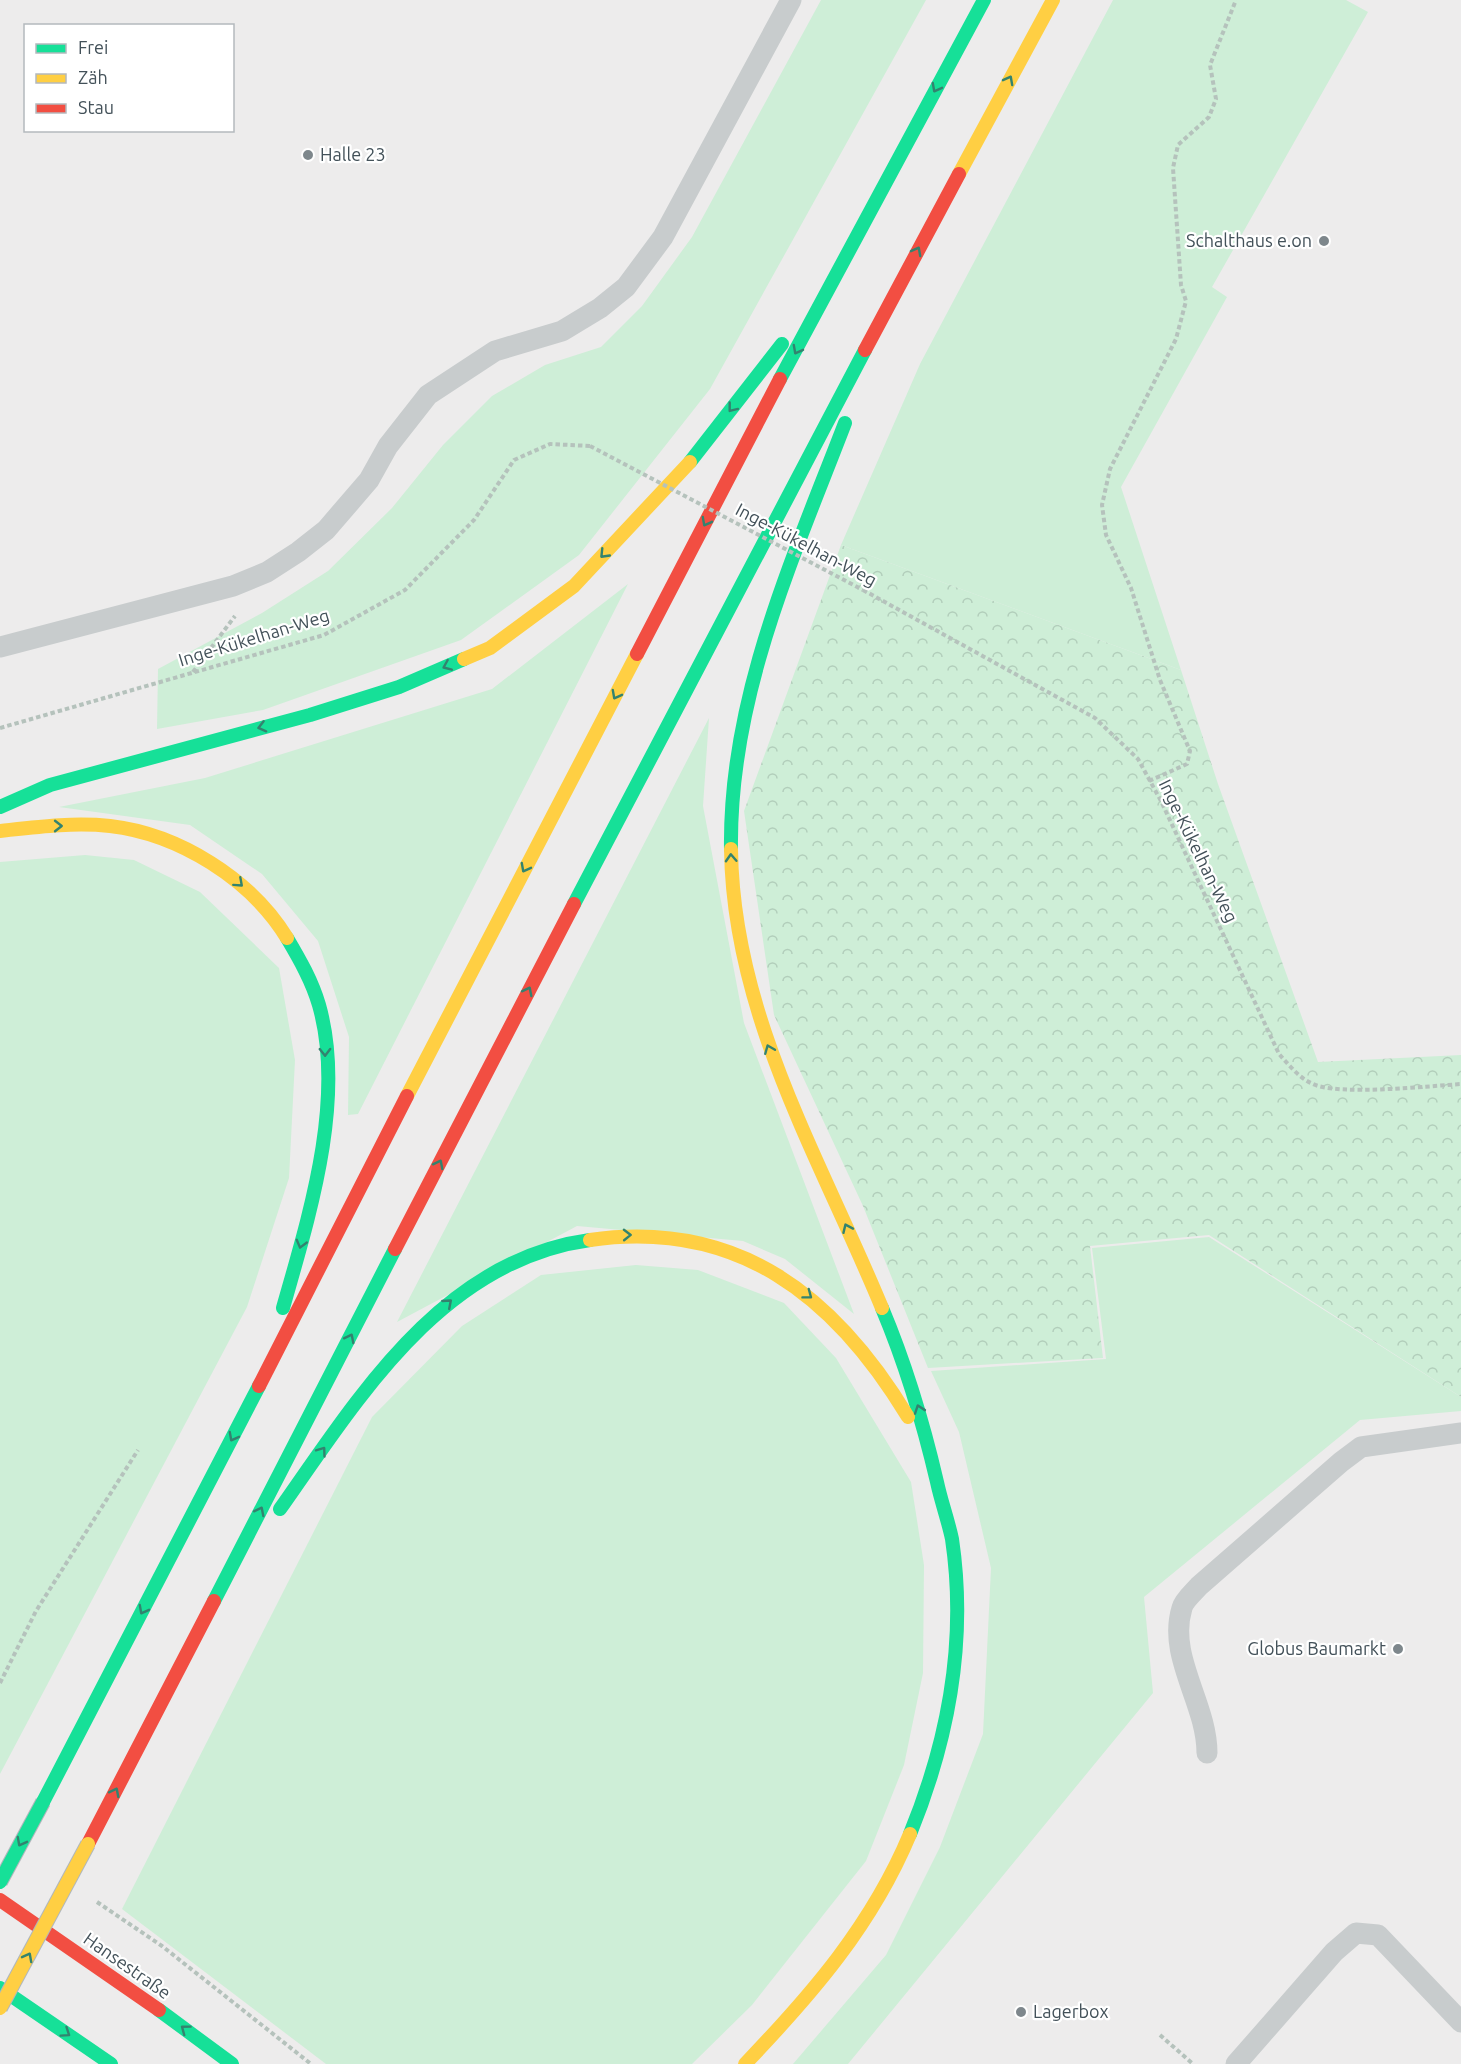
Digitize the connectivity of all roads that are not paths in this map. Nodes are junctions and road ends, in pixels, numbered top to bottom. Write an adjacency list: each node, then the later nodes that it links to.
1 (791, 0): 6 (lane)
2 (984, 0): 4 (main road, one-way to 4)
3 (1053, 0): 5 (main road, one-way to 3)
4 (833, 279): 7 (main road, one-way to 7); 9 (main road, one-way to 9)
5 (889, 303): 11 (main road, one-way to 5); 12 (main road, one-way to 5)
6 (0, 647)
7 (0, 807)
8 (0, 831): 9 (main road, one-way to 9)
9 (261, 1385): 14 (main road, one-way to 14, bridge)
10 (1461, 1433): 13 (lane)
11 (938, 1486): 12 (main road, one-way to 11); 21 (main road)
12 (214, 1600): 17 (main road, one-way to 12, bridge)
13 (1207, 1753)
14 (0, 1882)
15 (0, 1900): 20 (main road, Hansestraße, one-way to 15)
16 (0, 1988): 19 (main road, one-way to 19)
17 (0, 2008)
18 (1461, 2022): 22 (lane)
19 (111, 2064)
20 (232, 2064)
21 (745, 2064)
22 (1236, 2064)

